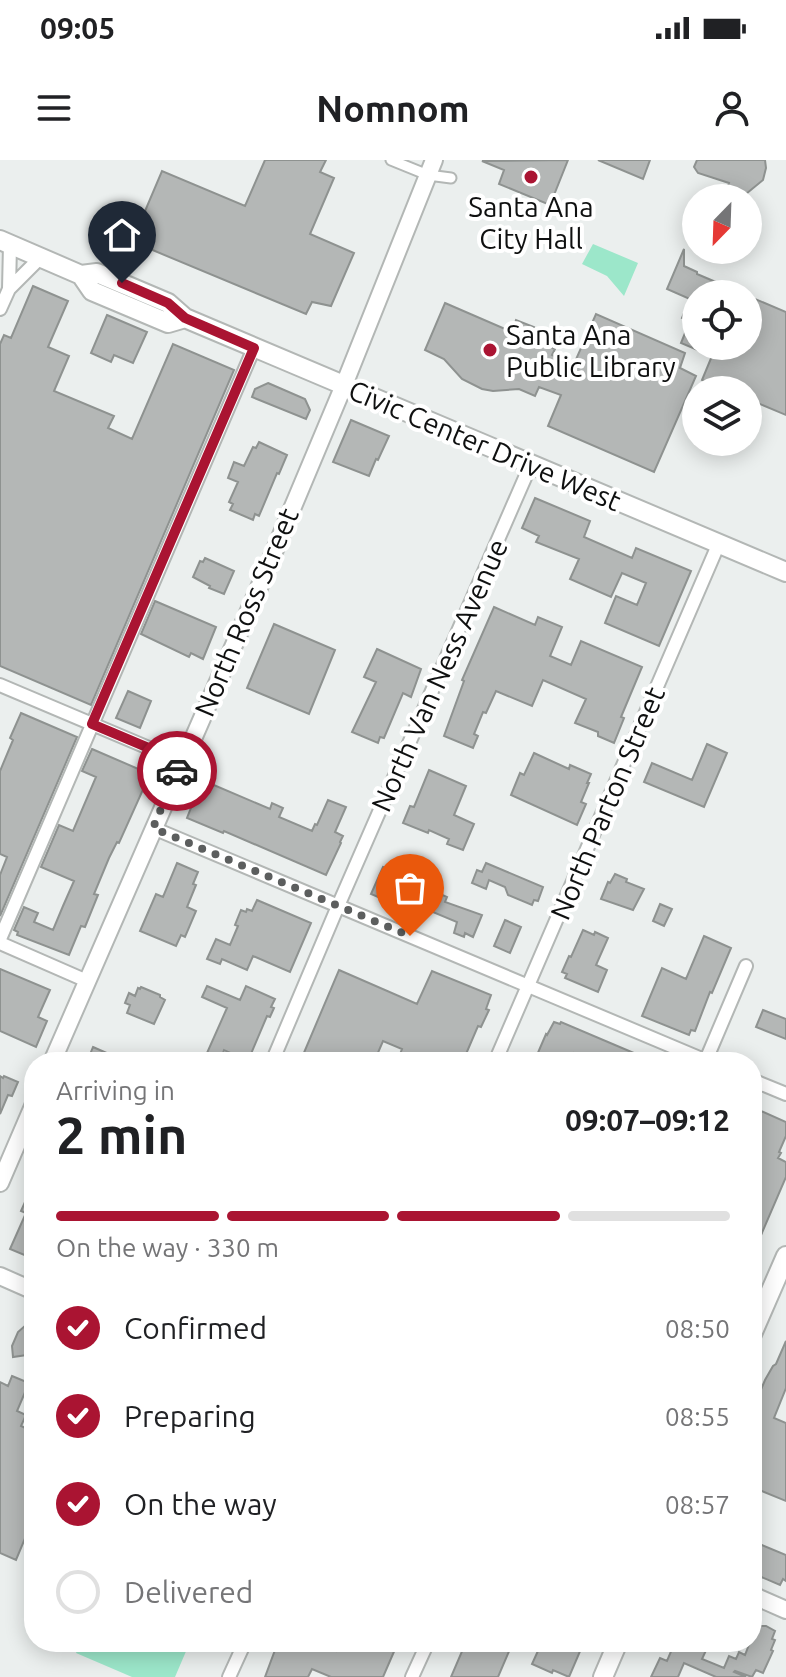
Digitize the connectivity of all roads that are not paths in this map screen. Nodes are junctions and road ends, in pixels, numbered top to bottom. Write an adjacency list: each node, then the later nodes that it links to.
1 (391, 160): 2 (street)
2 (431, 168): 3 (street); 9 (street, North Ross Street)
3 (451, 178)
4 (5, 243): 5 (main road, Civic Center Drive West); 6 (street)
5 (40, 258): 6 (street); 8 (main road, Civic Center Drive West)
6 (9, 289): 7 (street)
7 (0, 309)
8 (254, 348): 9 (main road, Civic Center Drive West); 14 (street)
9 (344, 385): 10 (main road, Civic Center Drive West); 15 (street, North Ross Street)
10 (531, 464): 11 (main road, Civic Center Drive West); 17 (street, North Van Ness Avenue)
11 (719, 543): 12 (main road, Civic Center Drive West); 21 (street, North Parton Street)
12 (786, 572)
13 (1, 690): 14 (street)
14 (92, 724): 15 (street); 18 (street)
15 (182, 762): 16 (street, North Ross Street)
16 (153, 828): 17 (street); 20 (street, North Ross Street)
17 (338, 906): 21 (street); 23 (street, North Van Ness Avenue)
18 (0, 941): 20 (street)
19 (746, 966): 26 (street)
20 (87, 981): 22 (street, North Ross Street)
21 (528, 986): 24 (street, North Parton Street); 25 (street)
22 (56, 1052)
23 (276, 1052)
24 (499, 1052)
25 (686, 1052)
26 (711, 1052)
27 (762, 1084): 28 (street)
28 (786, 1094)
29 (24, 1127): 30 (street)
30 (0, 1183)
31 (786, 1256): 34 (main road)
32 (0, 1276): 33 (street)
33 (24, 1287)
34 (762, 1311)
35 (762, 1599): 36 (street)
36 (786, 1610)
37 (240, 1652): 40 (street)
38 (423, 1652): 41 (street)
39 (614, 1652): 42 (main road)
40 (229, 1677)
41 (412, 1677)
42 (603, 1677)

